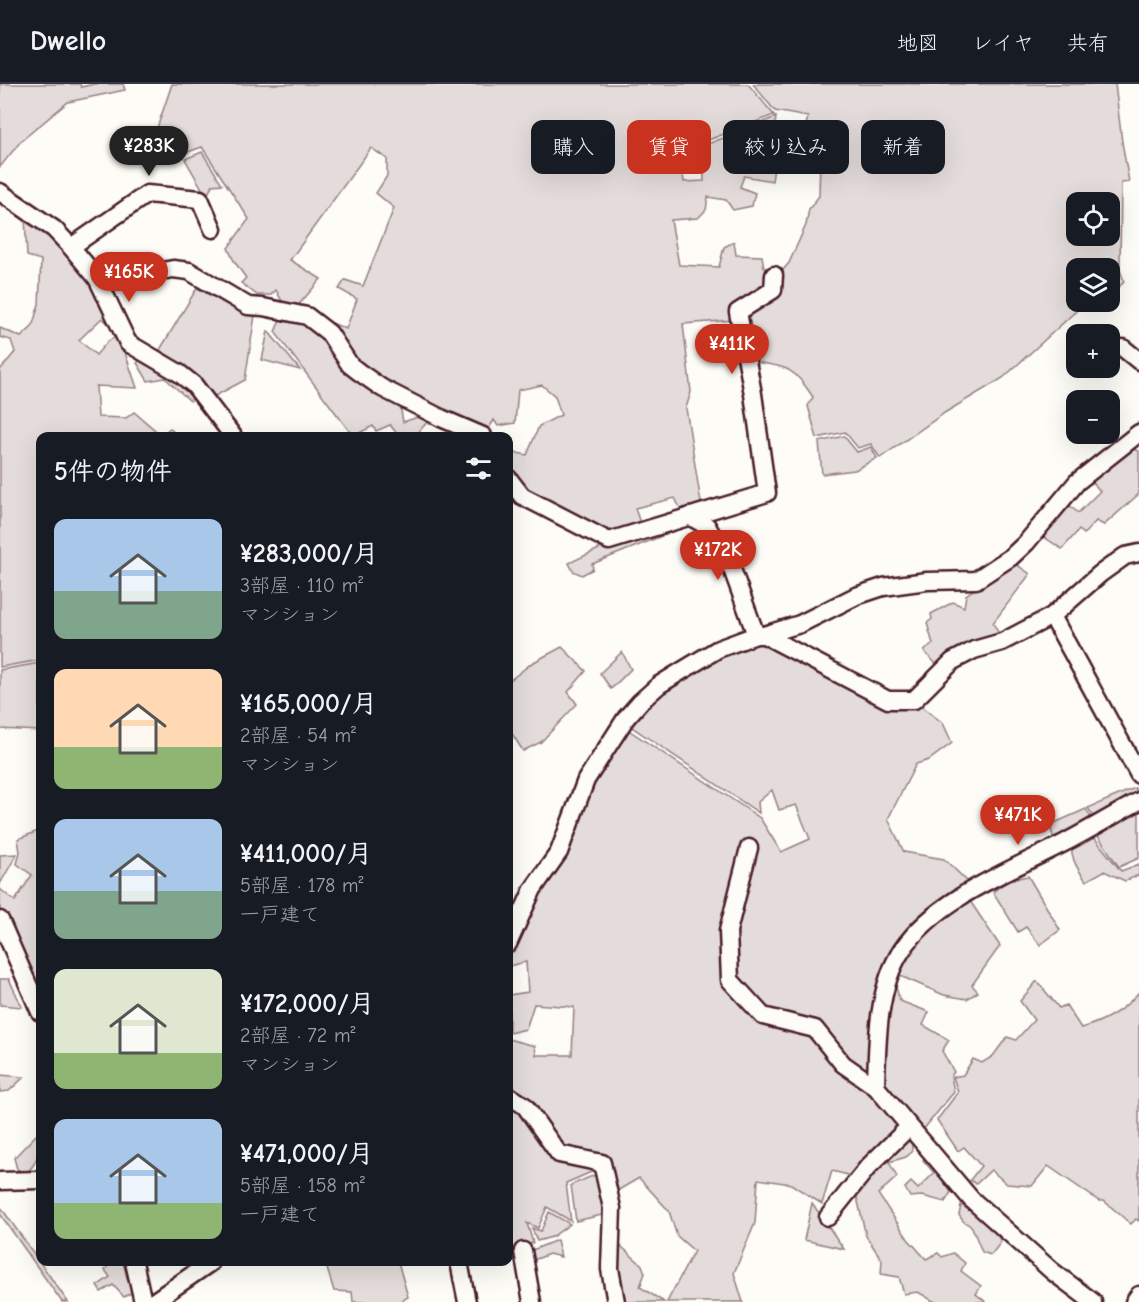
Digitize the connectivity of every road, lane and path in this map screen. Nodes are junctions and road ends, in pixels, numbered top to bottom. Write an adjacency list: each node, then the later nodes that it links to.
1 (0, 192): 3 (street)
2 (213, 229): 3 (street)
3 (71, 247): 5 (street)
4 (774, 275): 12 (street)
5 (97, 278): 8 (street); 9 (street)
6 (1123, 348): 7 (street)
7 (1139, 361)
8 (230, 432)
9 (474, 432)
10 (1139, 433): 15 (street)
11 (513, 484): 12 (street)
12 (690, 516): 15 (street)
13 (1139, 554): 14 (street)
14 (1052, 616): 15 (street); 16 (street)
15 (760, 635): 20 (street)
16 (1139, 775)
17 (1139, 801): 22 (street)
18 (749, 848): 22 (street)
19 (0, 920): 21 (street)
20 (513, 933)
21 (36, 1003)
22 (876, 1087): 24 (street)
23 (513, 1098): 37 (street)
24 (909, 1127): 27 (street); 38 (street)
25 (36, 1180): 26 (street)
26 (0, 1181)
27 (828, 1217)
28 (523, 1251): 36 (street)
29 (135, 1266): 33 (street)
30 (205, 1266): 34 (street)
31 (460, 1266): 35 (street)
32 (1139, 1295): 39 (street)
33 (143, 1302)
34 (153, 1302)
35 (467, 1302)
36 (532, 1302)
37 (616, 1302)
38 (1093, 1302)
39 (1134, 1302)

